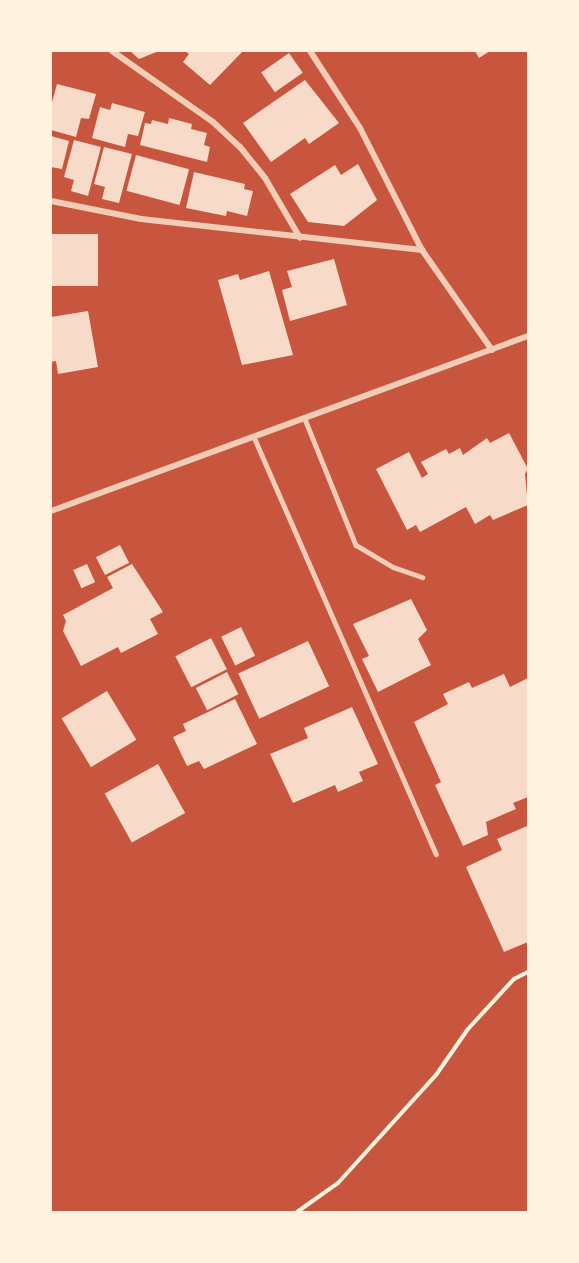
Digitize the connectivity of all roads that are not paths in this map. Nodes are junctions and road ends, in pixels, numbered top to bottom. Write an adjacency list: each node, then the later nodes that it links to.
1 (112, 51): 4 (street)
2 (309, 51): 5 (street)
3 (51, 201): 4 (street)
4 (300, 238): 5 (street)
5 (422, 250): 7 (street)
6 (528, 336): 7 (street)
7 (492, 350): 8 (street)
8 (305, 419): 9 (street); 11 (lane)
9 (254, 437): 10 (street); 12 (lane)
10 (51, 511)
11 (422, 577)
12 (436, 854)

